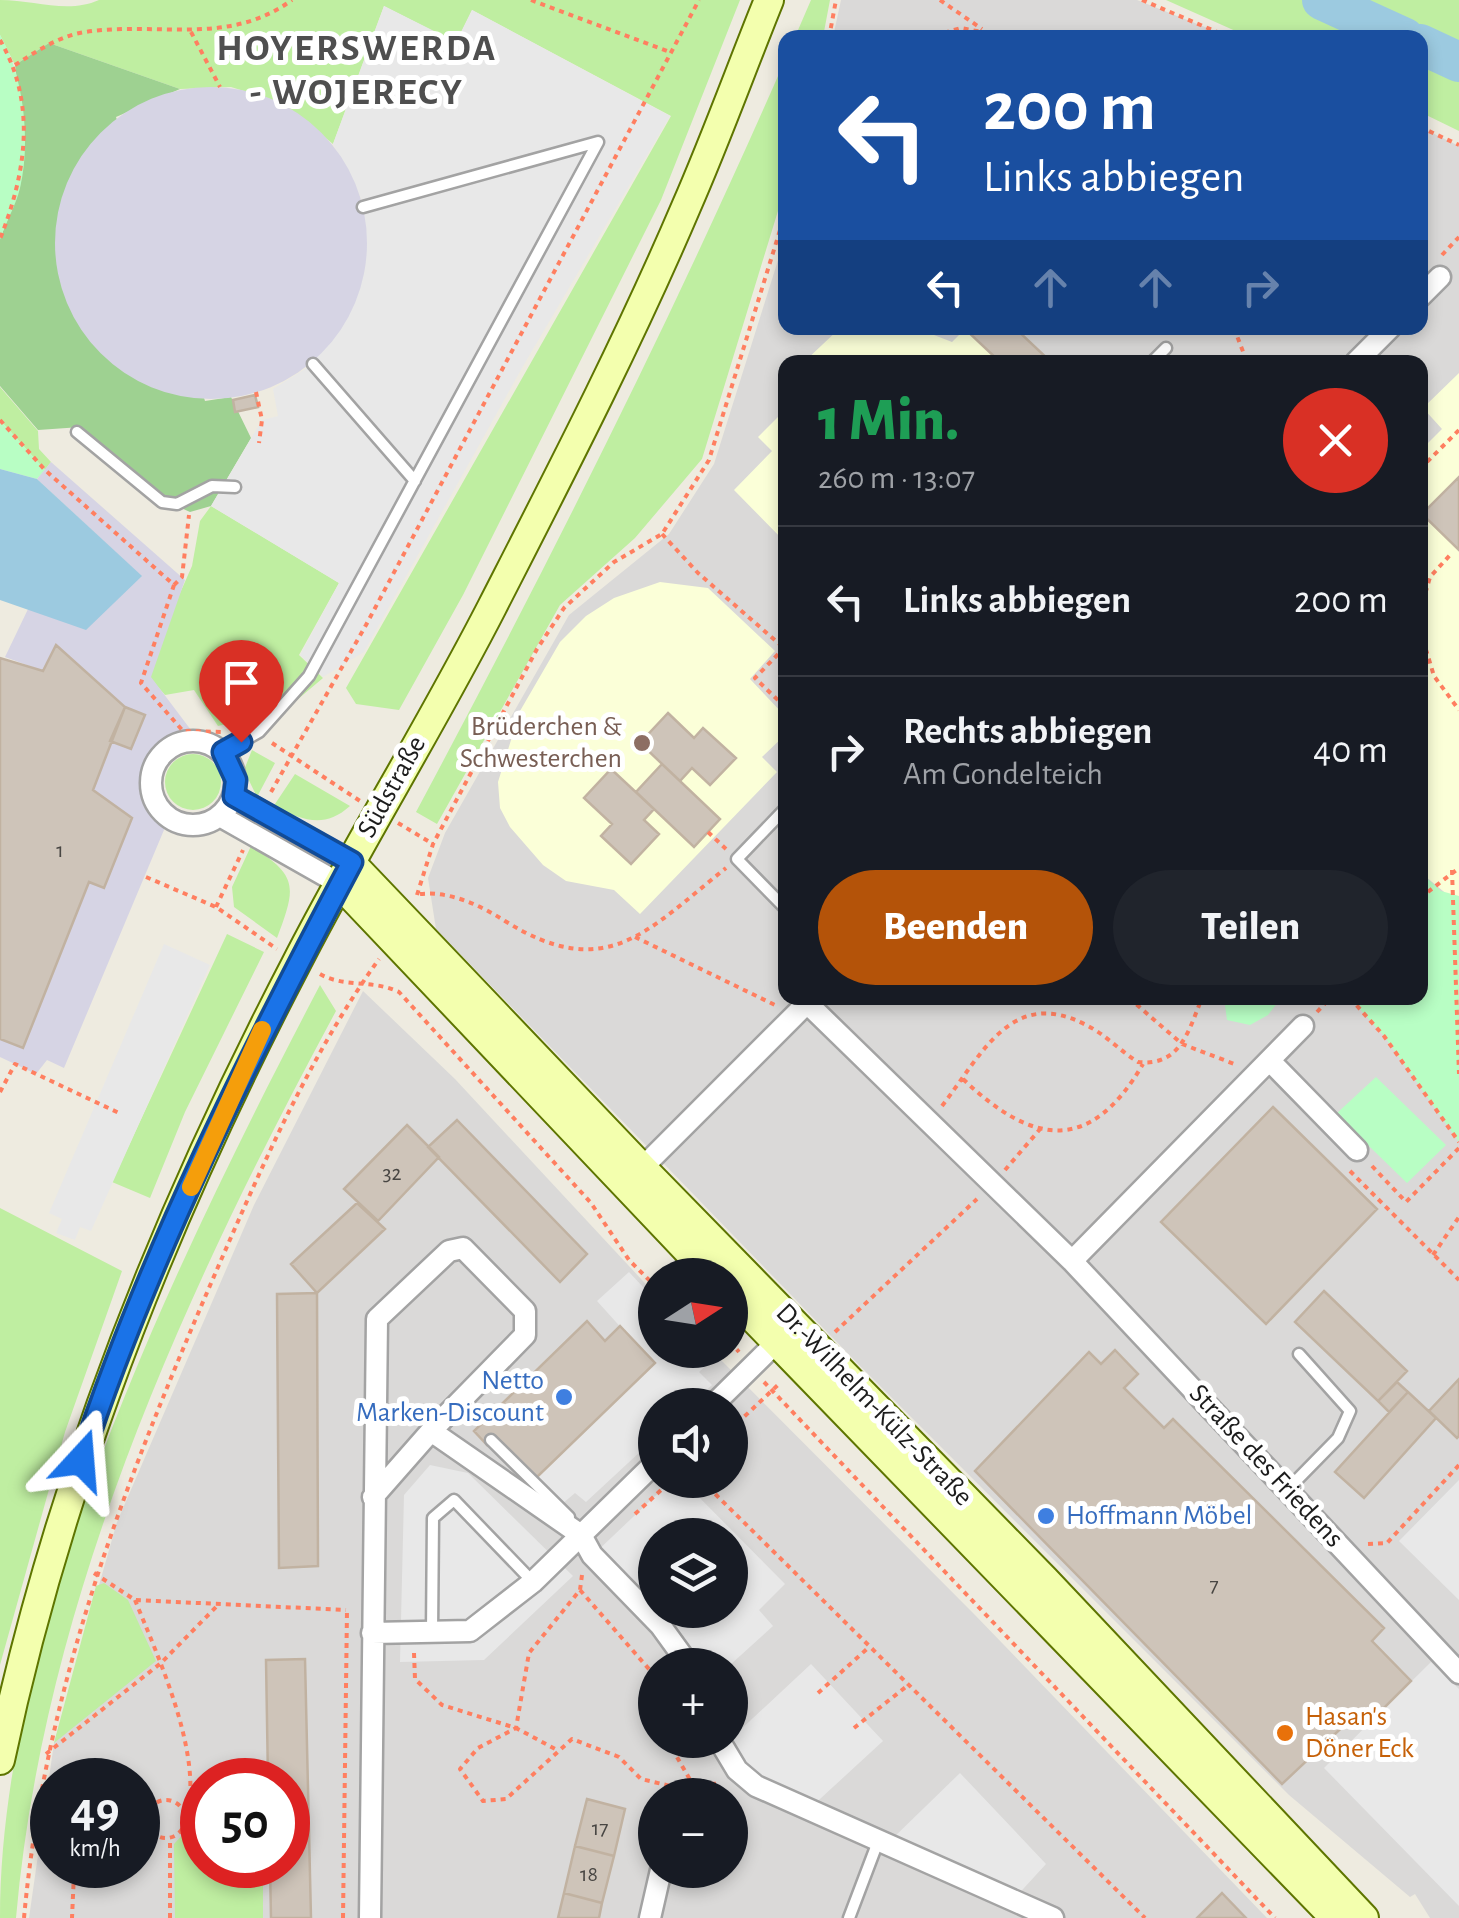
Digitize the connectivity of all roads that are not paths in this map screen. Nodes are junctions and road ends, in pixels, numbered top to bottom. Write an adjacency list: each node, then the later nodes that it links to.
1 (769, 0): 17 (street, Südstraße)
2 (364, 207): 11 (lane)
3 (1440, 277): 4 (street)
4 (1428, 289)
5 (1383, 335): 8 (street)
6 (1166, 348): 7 (lane)
7 (1159, 355)
8 (1363, 355)
9 (313, 364): 11 (lane)
10 (77, 432): 12 (lane)
11 (415, 481): 13 (lane)
12 (235, 487)
13 (223, 752): 14 (street); 15 (street)
14 (234, 796): 15 (street); 17 (street, Dr.-Wilhelm-Külz-Straße)
15 (220, 816): 17 (street, Dr.-Wilhelm-Külz-Straße)
16 (778, 816): 18 (lane)
17 (346, 873): 24 (street, Dr.-Wilhelm-Külz-Straße); 25 (street, Dr.-Wilhelm-Külz-Straße); 43 (street, Südstraße)
18 (778, 901)
19 (805, 1005): 24 (street, Straße des Friedens)
20 (815, 1005): 26 (street, Straße des Friedens)
21 (1303, 1026): 22 (street)
22 (1262, 1068): 23 (street); 26 (street)
23 (1357, 1150)
24 (642, 1168): 28 (street, Dr.-Wilhelm-Külz-Straße)
25 (697, 1258)
26 (1072, 1261): 34 (street, Straße des Friedens)
27 (748, 1307): 28 (street, Dr.-Wilhelm-Külz-Straße)
28 (786, 1333): 30 (street); 50 (street, Dr.-Wilhelm-Külz-Straße); 51 (street, Dr.-Wilhelm-Külz-Straße)
29 (1299, 1354): 34 (lane)
30 (730, 1388)
31 (431, 1431): 35 (street); 35 (street); 36 (street)
32 (492, 1440): 36 (lane)
33 (638, 1481): 36 (street)
34 (1288, 1489): 41 (street, Straße des Friedens)
35 (373, 1497): 38 (street)
36 (584, 1538): 37 (street); 40 (street)
37 (533, 1582): 39 (street); 39 (lane)
38 (372, 1622): 39 (street); 46 (street)
39 (423, 1633)
40 (677, 1648)
41 (1459, 1672)
42 (730, 1758): 44 (street)
43 (0, 1760)
44 (879, 1838): 48 (lane); 49 (street)
45 (657, 1888): 47 (street)
46 (370, 1918)
47 (650, 1918)
48 (850, 1918)
49 (1053, 1918)
50 (1334, 1918)
51 (1364, 1918)

